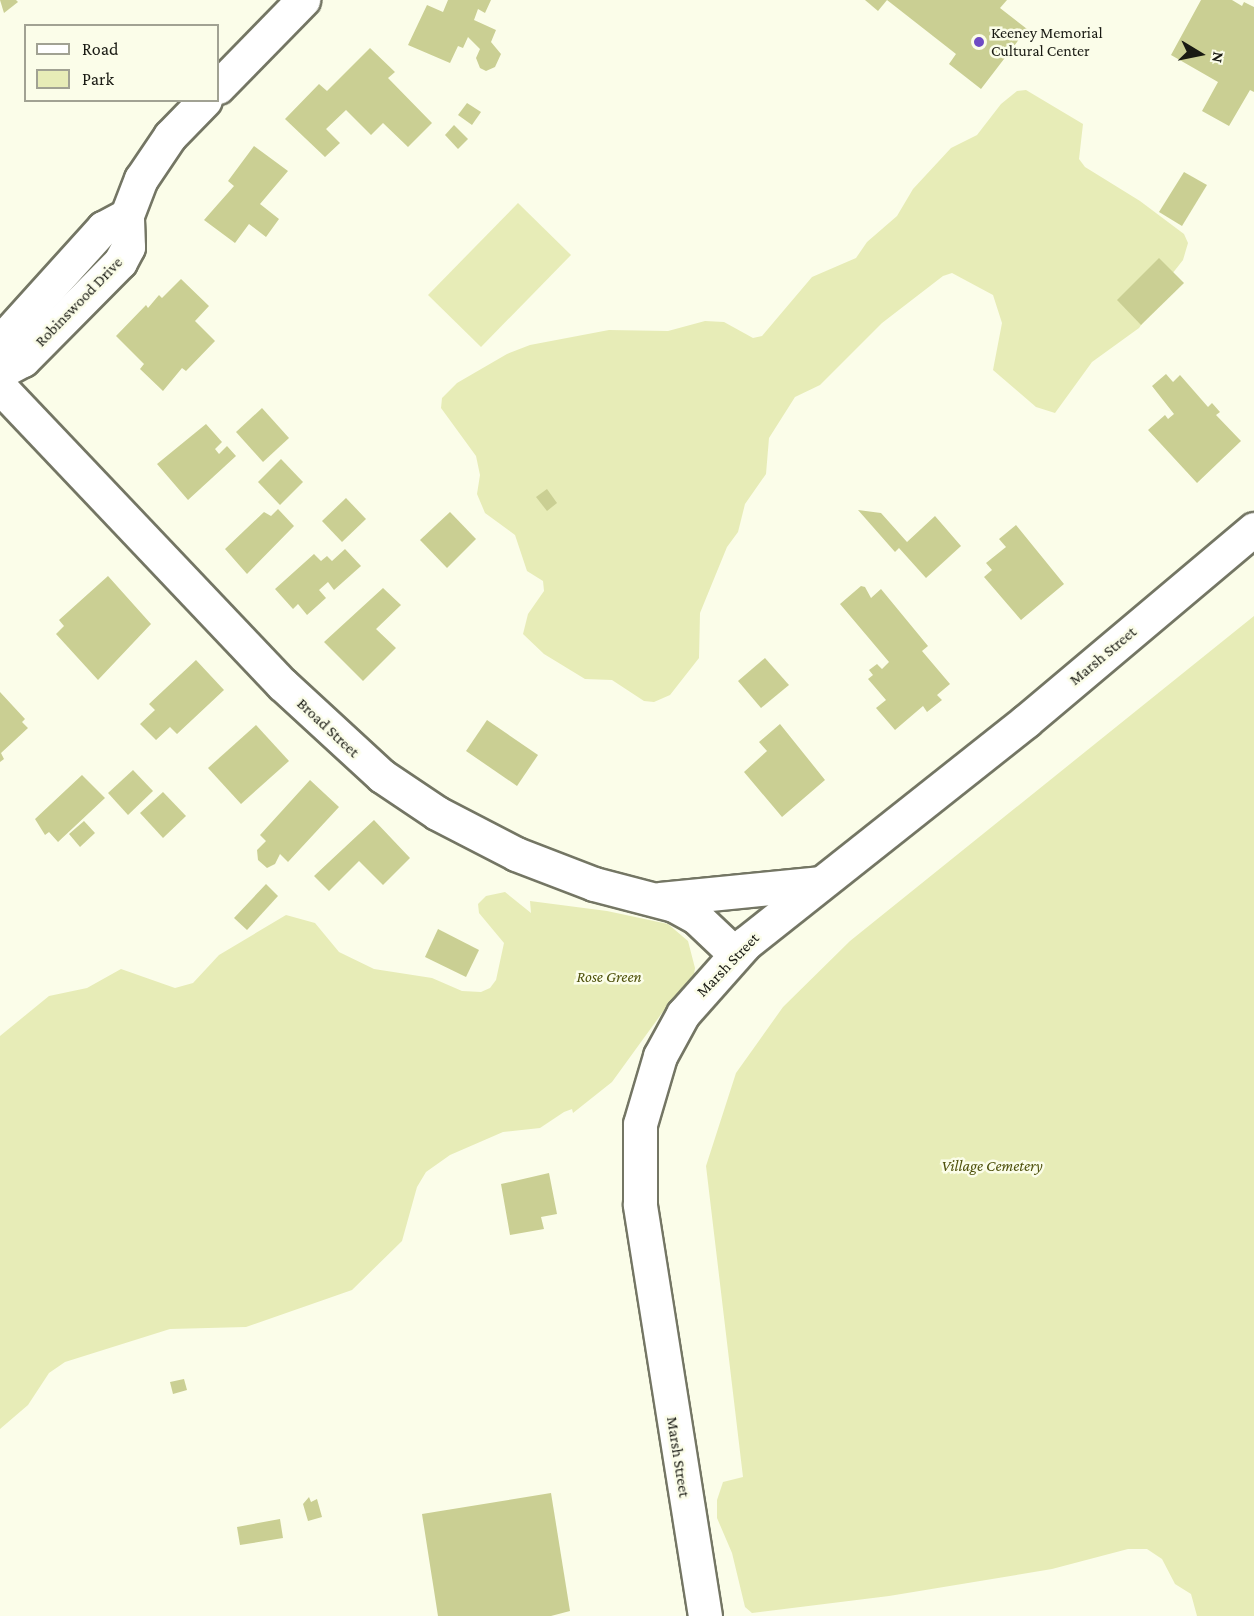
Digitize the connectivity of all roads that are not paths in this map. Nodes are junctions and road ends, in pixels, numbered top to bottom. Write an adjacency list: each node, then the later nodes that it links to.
1 (303, 0): 2 (street)
2 (219, 86)
3 (203, 102): 4 (street, Robinswood Drive)
4 (127, 215): 5 (street, Robinswood Drive); 6 (street, Robinswood Drive)
5 (0, 342)
6 (0, 372)
7 (0, 387): 10 (street, Broad Street)
8 (1254, 529): 9 (street, Marsh Street)
9 (819, 883): 10 (street); 11 (street, Marsh Street)
10 (647, 897): 11 (street, Broad Street)
11 (735, 954): 12 (street, Marsh Street)
12 (705, 1616)

